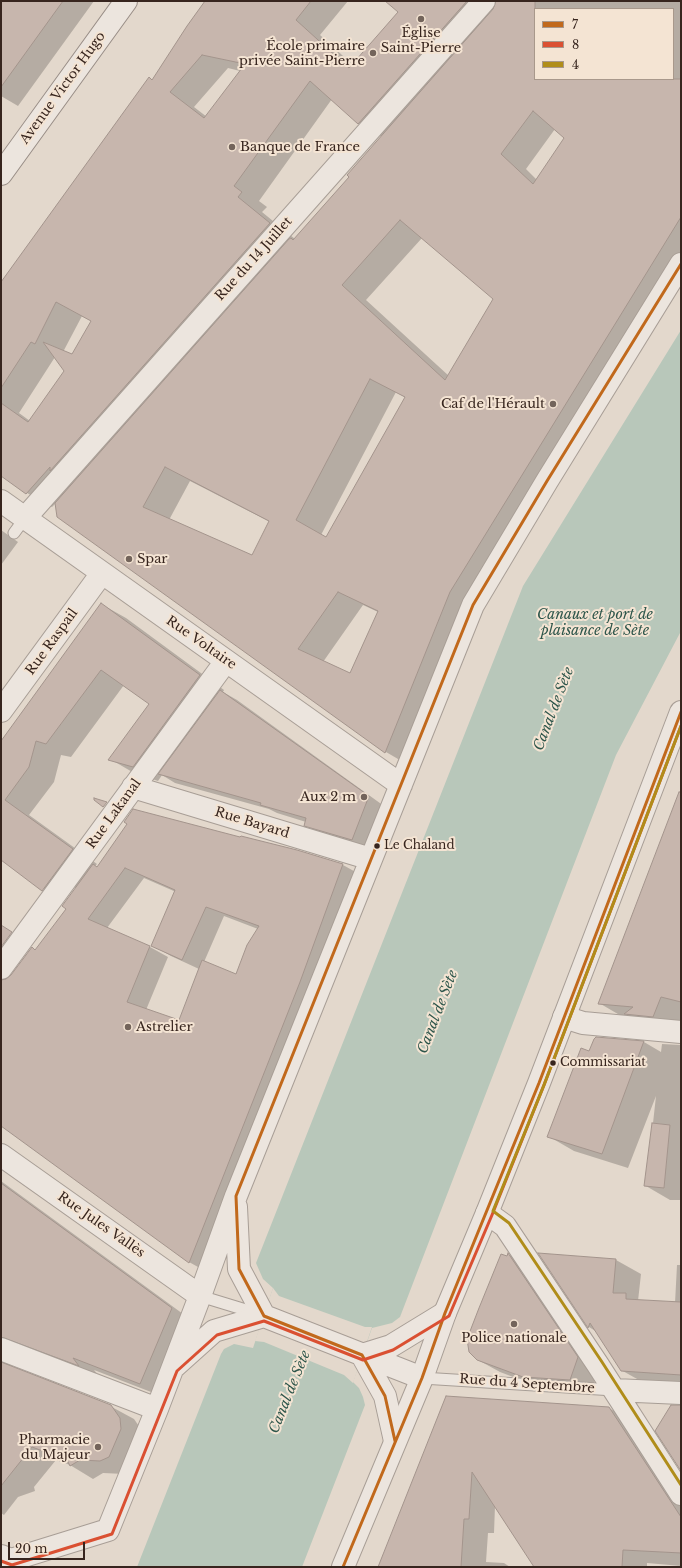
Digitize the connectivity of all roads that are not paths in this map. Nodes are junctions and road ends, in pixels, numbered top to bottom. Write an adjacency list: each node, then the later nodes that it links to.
1 (126, 1): 3 (street, Avenue Victor Hugo)
2 (484, 1): 6 (street, Rue du 14 Juillet)
3 (1, 174)
4 (681, 264): 11 (street)
5 (1, 501): 6 (street, Rue Voltaire)
6 (19, 525): 7 (street, Rue Voltaire)
7 (102, 573): 8 (street, Rue Voltaire); 9 (street, Rue Raspail)
8 (226, 661): 11 (street, Rue Voltaire); 12 (street, Rue Lakanal)
9 (1, 711)
10 (681, 712): 15 (street)
11 (401, 785): 13 (street)
12 (133, 787): 13 (street, Rue Bayard); 14 (street, Rue Lakanal)
13 (371, 859): 18 (street)
14 (1, 968)
15 (564, 1017): 16 (street); 19 (street)
16 (681, 1032)
17 (1, 1155): 20 (street, Rue Jules Vallès)
18 (236, 1196): 20 (street); 22 (street)
19 (488, 1213): 21 (street); 27 (street)
20 (200, 1296): 22 (lane); 25 (street)
21 (445, 1313): 24 (street); 26 (street)
22 (264, 1316): 24 (street); 25 (street)
23 (1, 1349): 29 (street)
24 (362, 1355): 26 (street); 30 (street)
25 (173, 1368): 29 (street)
26 (422, 1378): 27 (lane, Rue du 4 Septembre); 30 (street)
27 (614, 1390): 28 (street, Rue du 4 Septembre); 31 (street)
28 (681, 1393)
29 (158, 1409): 32 (street)
30 (395, 1441): 33 (street)
31 (681, 1494)
32 (1, 1556)
33 (343, 1567)

